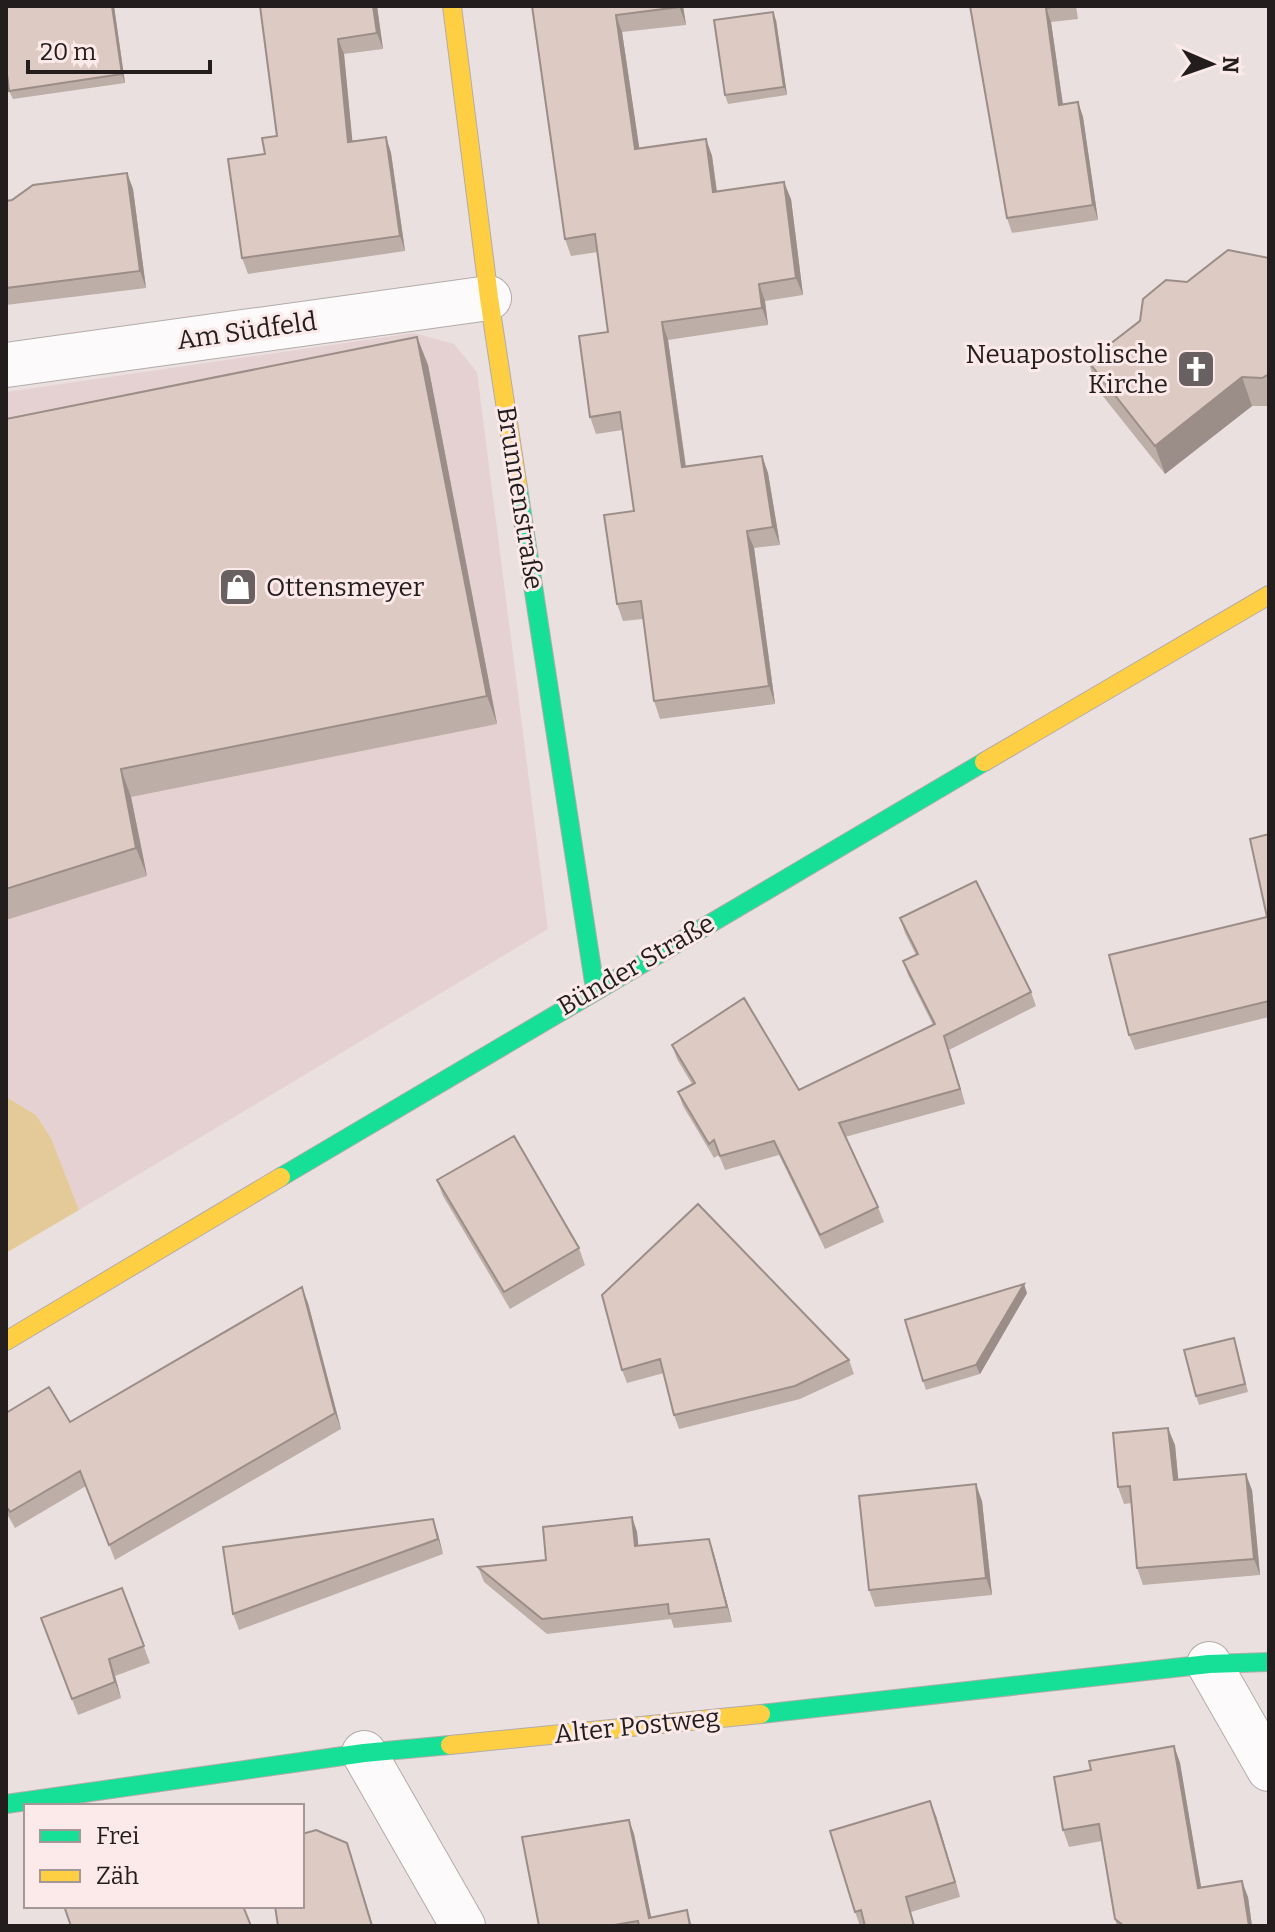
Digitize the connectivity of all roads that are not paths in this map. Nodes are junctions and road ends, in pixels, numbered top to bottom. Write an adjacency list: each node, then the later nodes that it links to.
1 (452, 6): 2 (street, Brunnenstraße)
2 (489, 298): 3 (street, Am Südfeld); 5 (street, Brunnenstraße)
3 (6, 365)
4 (1269, 595): 5 (street, Bünder Straße)
5 (595, 989): 6 (street, Bünder Straße)
6 (6, 1341)
7 (1269, 1662): 8 (street, Alter Postweg)
8 (1209, 1664): 9 (street, Alter Postweg); 10 (street)
9 (364, 1753): 11 (street, Alter Postweg); 12 (street)
10 (1269, 1769)
11 (6, 1804)
12 (463, 1926)

